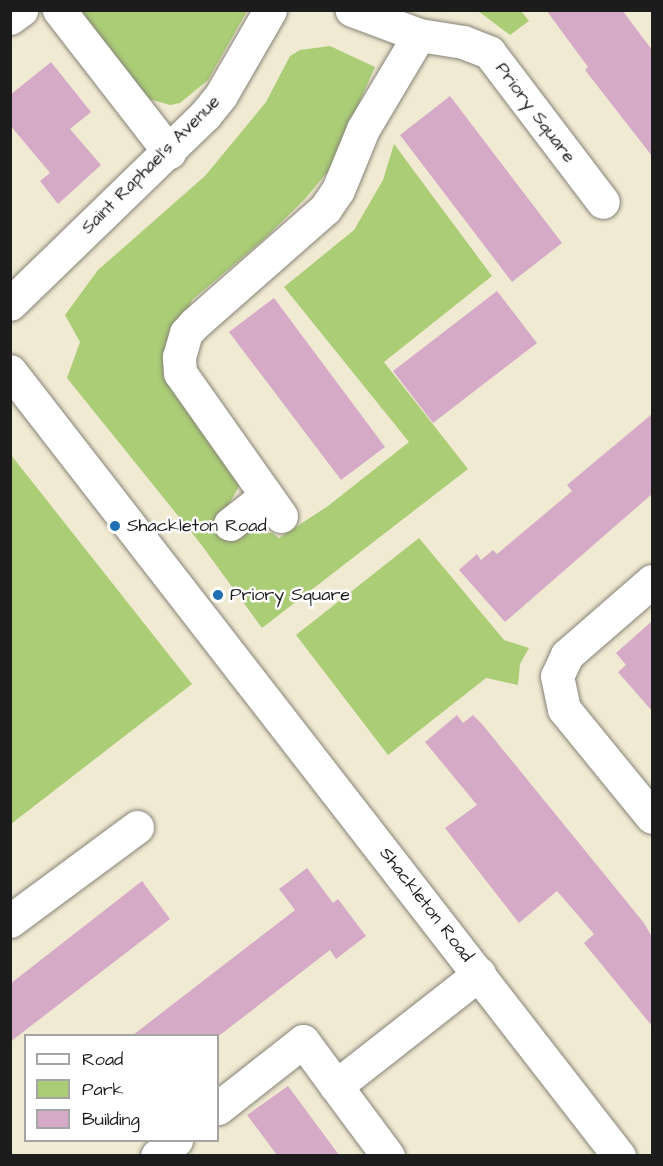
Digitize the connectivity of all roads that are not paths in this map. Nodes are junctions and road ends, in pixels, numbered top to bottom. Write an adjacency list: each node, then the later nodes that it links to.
1 (21, 10): 5 (street)
2 (59, 10): 7 (street)
3 (270, 10): 7 (street, Saint Raphael's Avenue)
4 (352, 10): 6 (street, Priory Square)
5 (10, 18)
6 (419, 35): 8 (street, Priory Square); 11 (street)
7 (169, 152): 9 (street, Saint Raphael's Avenue)
8 (603, 202)
9 (10, 304)
10 (10, 371): 16 (street, Shackleton Road)
11 (230, 524)
12 (652, 581): 13 (street)
13 (652, 817)
14 (137, 827): 15 (street)
15 (10, 921)
16 (479, 974): 17 (street); 22 (street, Shackleton Road)
17 (336, 1086): 18 (street); 21 (street)
18 (219, 1107)
19 (173, 1142): 20 (street)
20 (157, 1155)
21 (388, 1155)
22 (619, 1155)

